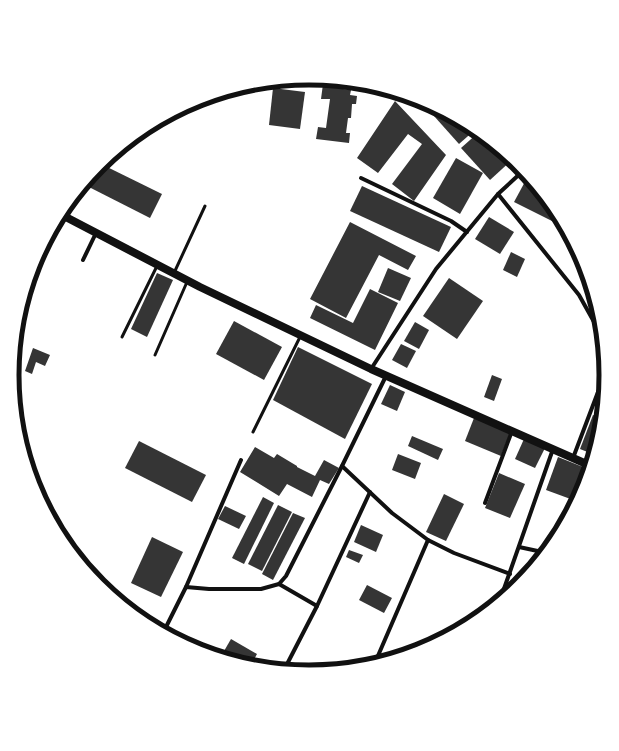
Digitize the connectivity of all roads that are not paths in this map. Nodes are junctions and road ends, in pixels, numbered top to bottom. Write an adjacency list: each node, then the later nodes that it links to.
1 (519, 175): 3 (street)
2 (361, 178): 6 (street)
3 (498, 194): 6 (street); 12 (street)
4 (205, 206): 10 (lane)
5 (66, 217): 7 (main road)
6 (467, 232): 16 (street)
7 (96, 233): 8 (street); 9 (main road)
8 (83, 260)
9 (158, 265): 10 (main road); 14 (lane)
10 (174, 273): 11 (main road)
11 (188, 280): 13 (main road); 15 (lane)
12 (595, 324)
13 (301, 335): 16 (main road); 20 (lane)
14 (122, 337)
15 (155, 355)
16 (371, 369): 17 (main road)
17 (386, 376): 19 (main road); 25 (street)
18 (598, 392): 22 (street)
19 (512, 431): 21 (main road); 27 (street)
20 (253, 432)
21 (552, 449): 22 (main road); 29 (street)
22 (572, 458): 24 (main road)
23 (241, 460): 33 (street)
24 (586, 464)
25 (342, 466): 26 (street); 32 (street)
26 (370, 492): 28 (street); 35 (street)
27 (485, 503)
28 (428, 540): 31 (street); 37 (street)
29 (519, 547): 30 (street); 31 (street)
30 (540, 552)
31 (510, 574): 34 (street)
32 (279, 584): 33 (street); 35 (street)
33 (186, 587): 36 (street)
34 (503, 592)
35 (316, 606): 38 (street)
36 (166, 628)
37 (377, 658)
38 (287, 665)

